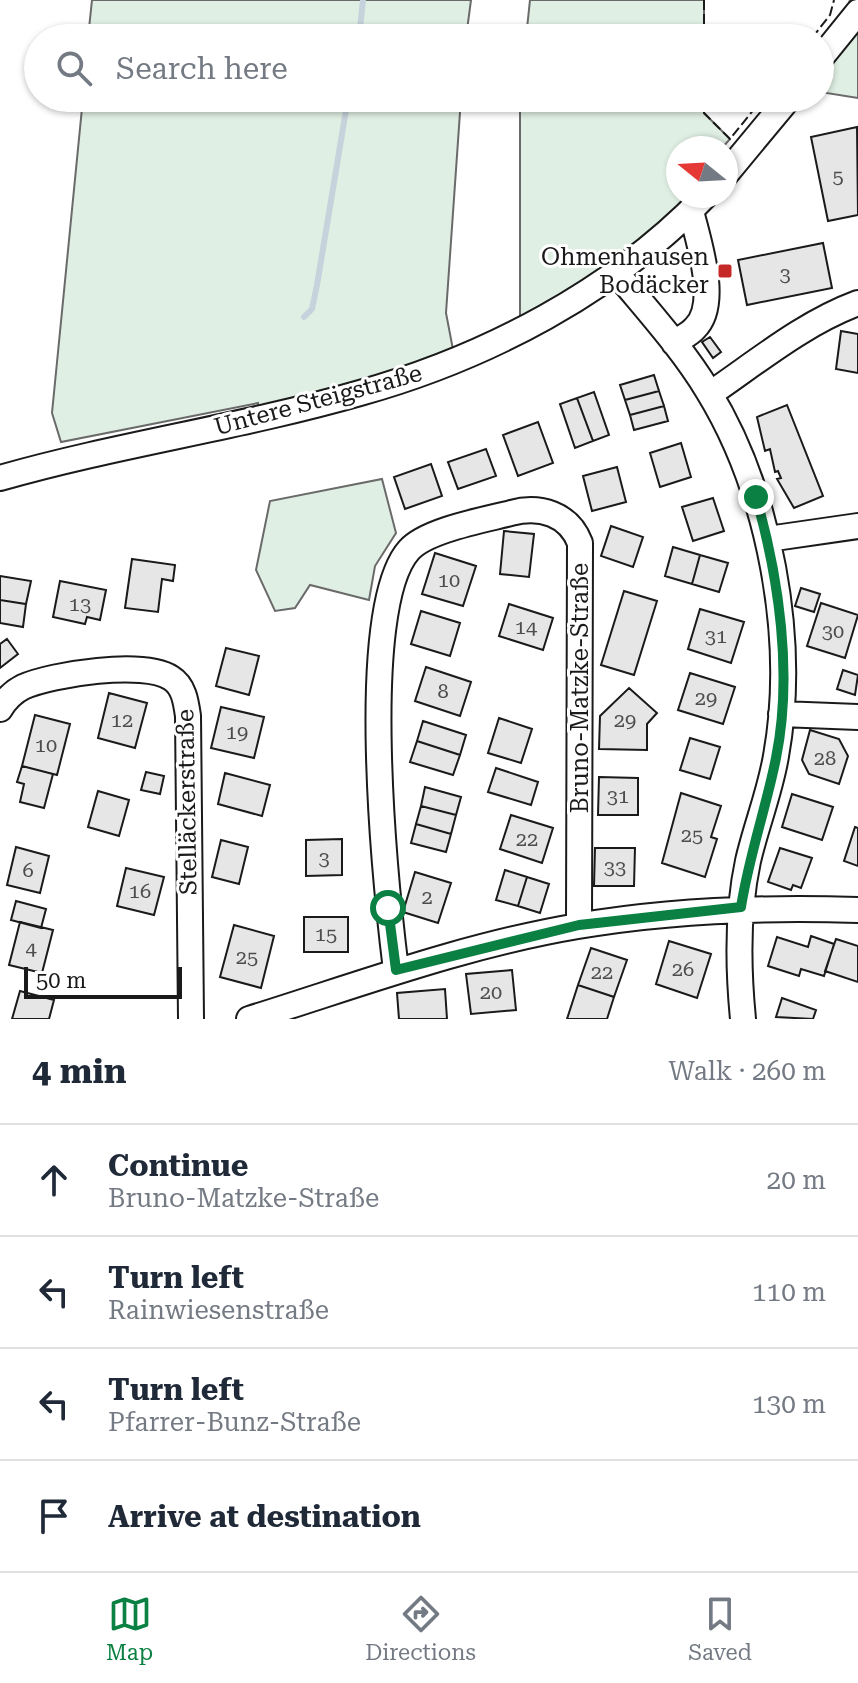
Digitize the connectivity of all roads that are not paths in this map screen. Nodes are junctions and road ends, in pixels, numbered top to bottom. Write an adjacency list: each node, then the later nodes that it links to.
1 (858, 12): 2 (street)
2 (834, 42)
3 (777, 112): 4 (street)
4 (738, 160)
5 (692, 208): 7 (street, Untere Steigstraße)
6 (699, 208): 9 (street)
7 (615, 271): 9 (street); 11 (street, Untere Steigstraße)
8 (858, 303): 10 (street)
9 (674, 343): 10 (street)
10 (710, 394): 13 (street)
11 (0, 478)
12 (858, 526): 13 (street)
13 (768, 539): 15 (street)
14 (0, 709): 22 (street, Stelläckerstraße)
15 (781, 714): 16 (street); 17 (street)
16 (858, 717)
17 (741, 907): 18 (street); 19 (street); 24 (street)
18 (858, 910)
19 (579, 925): 20 (street); 20 (street, Bruno-Matzke-Straße)
20 (396, 970): 21 (street)
21 (298, 1012): 23 (street)
22 (191, 1019)
23 (249, 1019)
24 (743, 1019)

